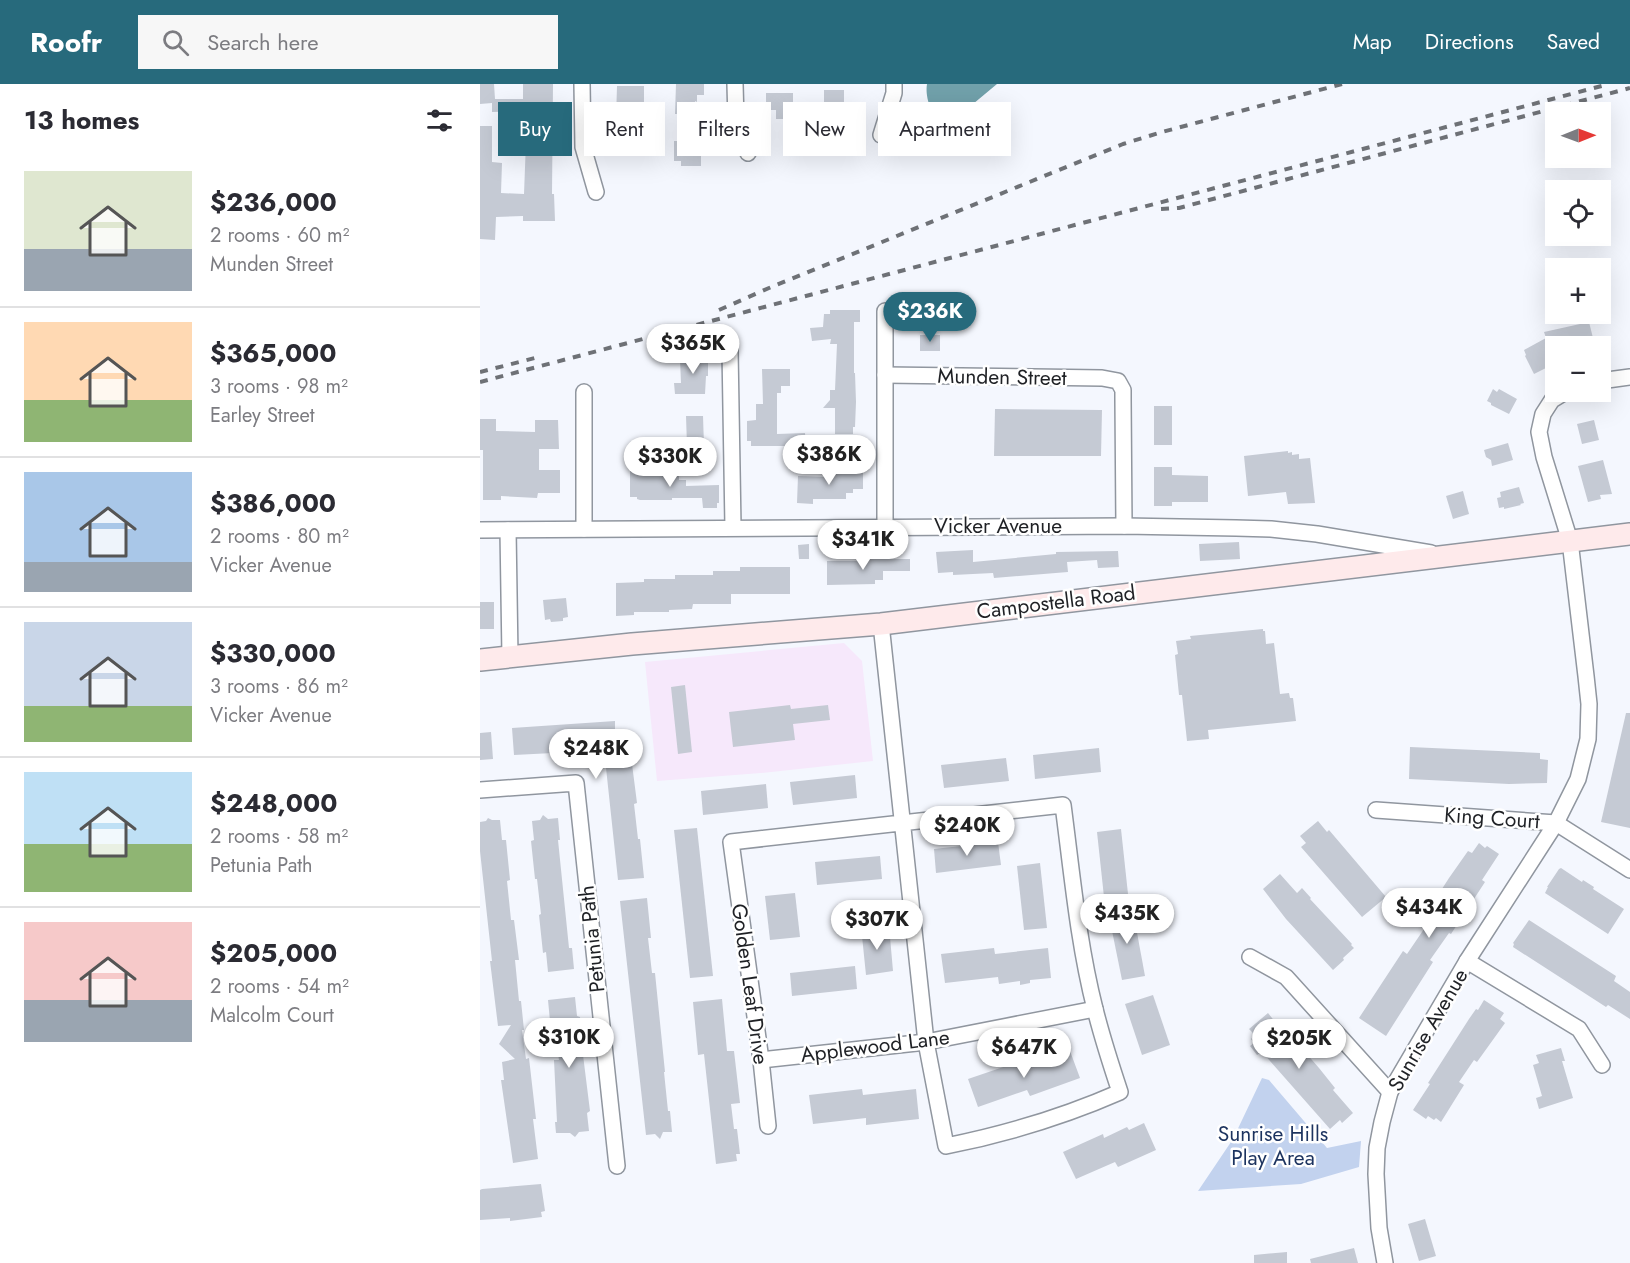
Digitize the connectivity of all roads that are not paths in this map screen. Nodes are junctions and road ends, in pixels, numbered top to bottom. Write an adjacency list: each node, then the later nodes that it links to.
1 (582, 84): 6 (street)
2 (735, 84): 4 (street)
3 (894, 84): 5 (street)
4 (735, 102)
5 (891, 102)
6 (596, 192)
7 (885, 311): 9 (street)
8 (730, 350): 15 (street)
9 (885, 375): 14 (street, Munden Street); 16 (street)
10 (1630, 377): 11 (street)
11 (1611, 380)
12 (584, 392): 17 (street)
13 (1551, 402): 21 (street, Sunrise Avenue)
14 (1124, 526): 16 (street, Vicker Avenue); 22 (street, Vicker Avenue)
15 (733, 527): 16 (street, Vicker Avenue); 17 (street, Vicker Avenue)
16 (885, 527)
17 (584, 529): 19 (street, Vicker Avenue)
18 (480, 530): 19 (street, Vicker Avenue)
19 (508, 530): 24 (street)
20 (1630, 534): 21 (main road, Campostella Road)
21 (1570, 542): 22 (main road, Campostella Road); 29 (street, Sunrise Avenue)
22 (1443, 555): 23 (main road, Campostella Road)
23 (881, 624): 24 (main road, Campostella Road); 28 (street)
24 (510, 657): 25 (main road, Campostella Road)
25 (480, 660)
26 (480, 790): 39 (street, Petunia Path)
27 (1376, 810): 29 (street, King Court)
28 (902, 822): 33 (street); 34 (street); 35 (street, Golden Leaf Drive)
29 (1556, 823): 30 (street, King Court); 32 (street, Sunrise Avenue)
30 (1630, 870)
31 (1250, 957): 37 (street)
32 (1467, 961): 36 (street); 37 (street, Sunrise Avenue)
33 (1095, 1010): 34 (street, Applewood Lane); 34 (street)
34 (926, 1042): 35 (street, Applewood Lane)
35 (761, 1060): 38 (street, Golden Leaf Drive)
36 (1602, 1065)
37 (1390, 1092): 40 (street, Sunrise Avenue)
38 (768, 1126)
39 (617, 1166)
40 (1385, 1263)

